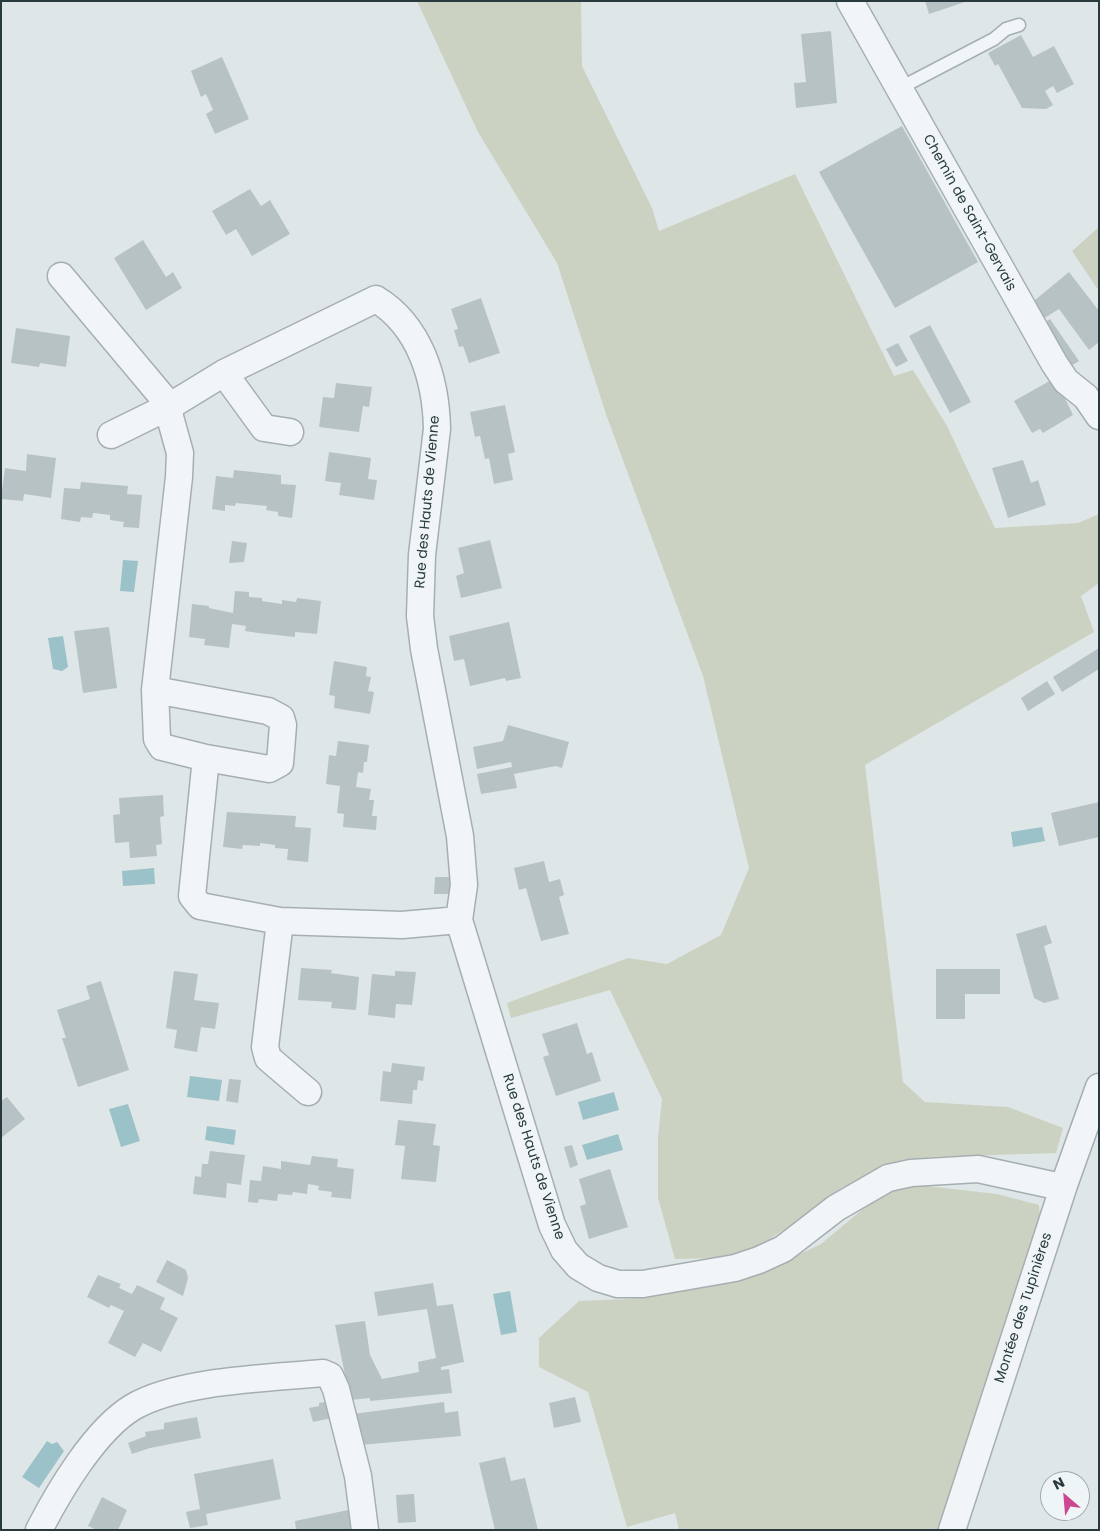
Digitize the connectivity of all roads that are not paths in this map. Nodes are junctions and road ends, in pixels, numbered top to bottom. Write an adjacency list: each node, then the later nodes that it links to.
1 (850, 1): 3 (street, Chemin de Saint-Gervais)
2 (1019, 25): 3 (lane)
3 (900, 88): 7 (street, Chemin de Saint-Gervais)
4 (61, 276): 6 (street)
5 (224, 373): 6 (street, Rue des Hauts de Vienne); 8 (street); 12 (street, Rue des Hauts de Vienne)
6 (170, 406): 9 (street, Rue des Hauts de Vienne); 10 (street)
7 (1099, 416)
8 (290, 432)
9 (111, 435)
10 (155, 690): 11 (street); 11 (street)
11 (206, 758): 13 (street)
12 (459, 920): 13 (street); 16 (street, Rue des Hauts de Vienne)
13 (280, 921): 15 (street)
14 (1099, 1087): 16 (street, Montée des Tupinières)
15 (308, 1092)
16 (1064, 1185): 19 (street, Montée des Tupinières)
17 (39, 1530): 18 (street)
18 (365, 1530)
19 (952, 1530)

